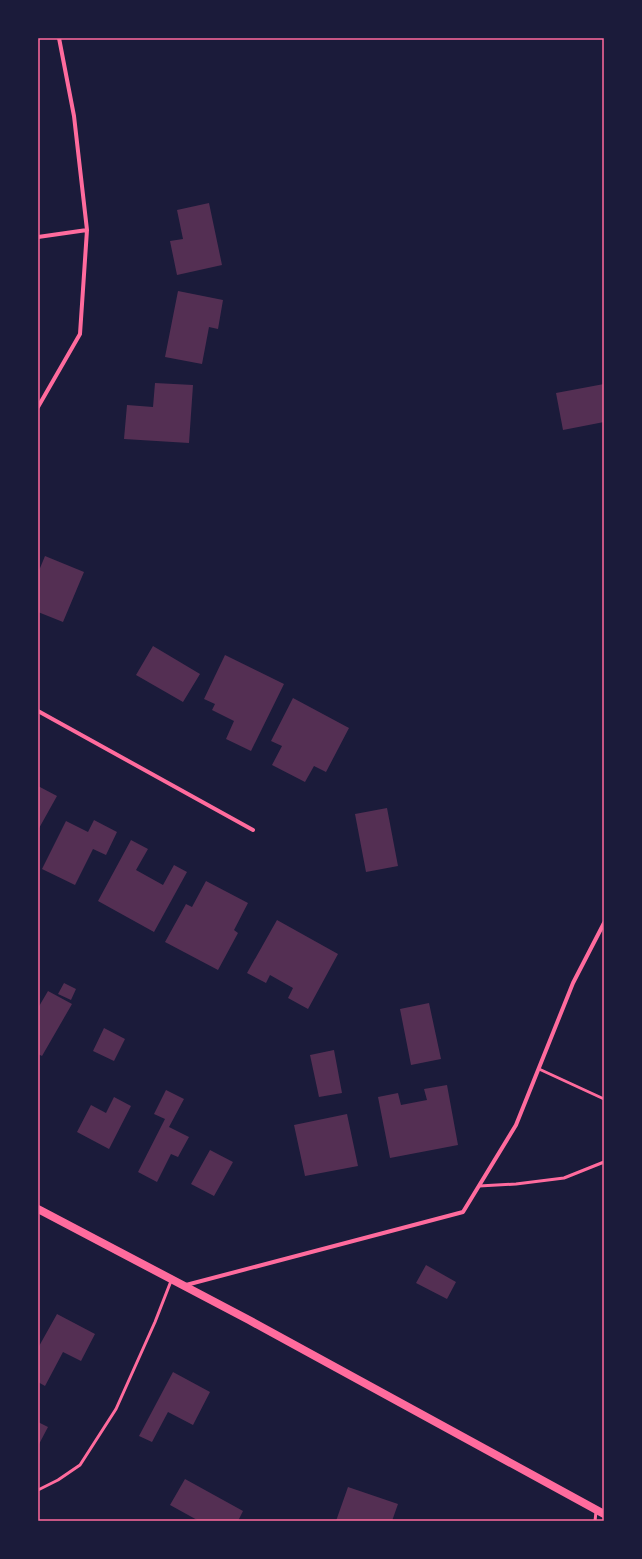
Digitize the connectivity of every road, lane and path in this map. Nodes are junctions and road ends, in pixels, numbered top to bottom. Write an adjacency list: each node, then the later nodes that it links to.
1 (59, 38): 2 (street)
2 (87, 230): 3 (street); 4 (street)
3 (38, 237)
4 (38, 407)
5 (38, 710): 6 (street)
6 (253, 830)
7 (604, 923): 8 (street)
8 (539, 1069): 9 (lane); 11 (street)
9 (604, 1099)
10 (604, 1162): 11 (lane)
11 (479, 1186): 14 (street)
12 (38, 1209): 13 (main road)
13 (172, 1279): 14 (main road); 15 (lane)
14 (184, 1286): 16 (main road)
15 (38, 1490)
16 (600, 1512): 17 (lane)
17 (595, 1521)

